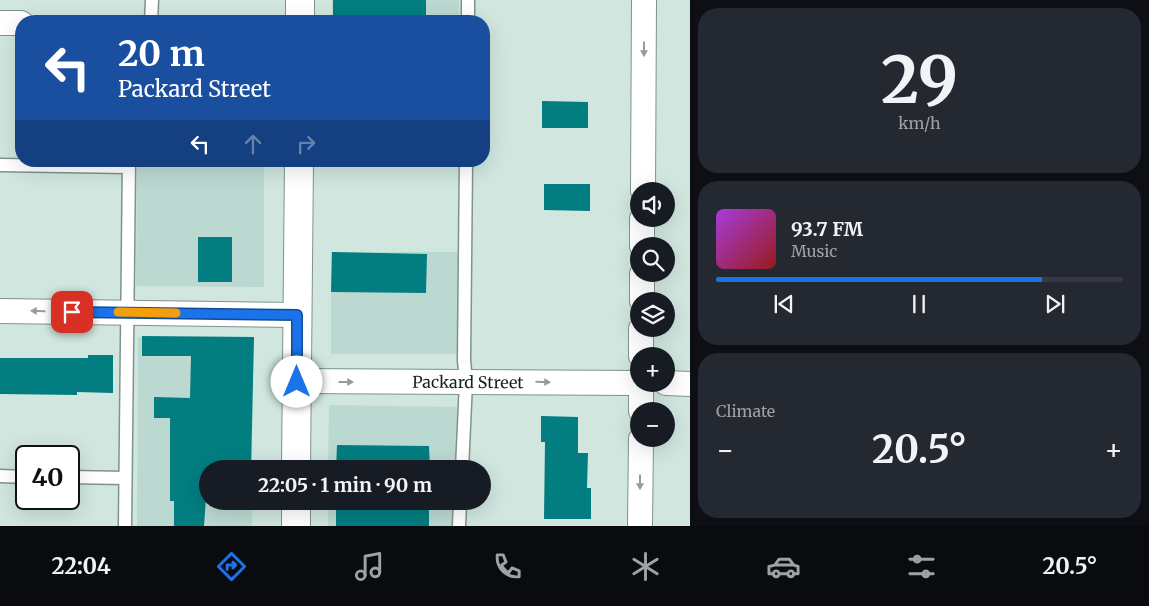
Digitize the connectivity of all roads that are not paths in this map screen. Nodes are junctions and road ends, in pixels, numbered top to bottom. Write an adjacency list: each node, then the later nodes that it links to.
1 (152, 0): 5 (lane)
2 (300, 0): 6 (street)
3 (468, 0): 7 (lane)
4 (644, 0): 15 (street, one-way to 15)
5 (151, 15)
6 (300, 15)
7 (468, 15)
8 (0, 23): 9 (street)
9 (15, 23)
10 (0, 165): 11 (lane)
11 (15, 165)
12 (129, 167): 17 (lane)
13 (298, 167): 18 (street)
14 (466, 167): 20 (lane)
15 (642, 182)
16 (0, 311): 17 (street, one-way to 16)
17 (127, 312): 18 (street); 30 (lane)
18 (297, 315): 19 (street)
19 (297, 382): 20 (street, Packard Street, one-way to 20); 25 (street)
20 (466, 382): 22 (street, Packard Street, one-way to 22); 26 (lane)
21 (675, 383): 23 (street)
22 (630, 384)
23 (690, 384)
24 (641, 447): 36 (street, one-way to 36)
25 (296, 460)
26 (462, 460)
27 (0, 476): 28 (lane)
28 (15, 477)
29 (80, 477): 30 (lane)
30 (125, 478): 33 (lane)
31 (296, 510): 34 (street)
32 (460, 510): 35 (lane)
33 (125, 526)
34 (296, 526)
35 (459, 526)
36 (640, 526)

